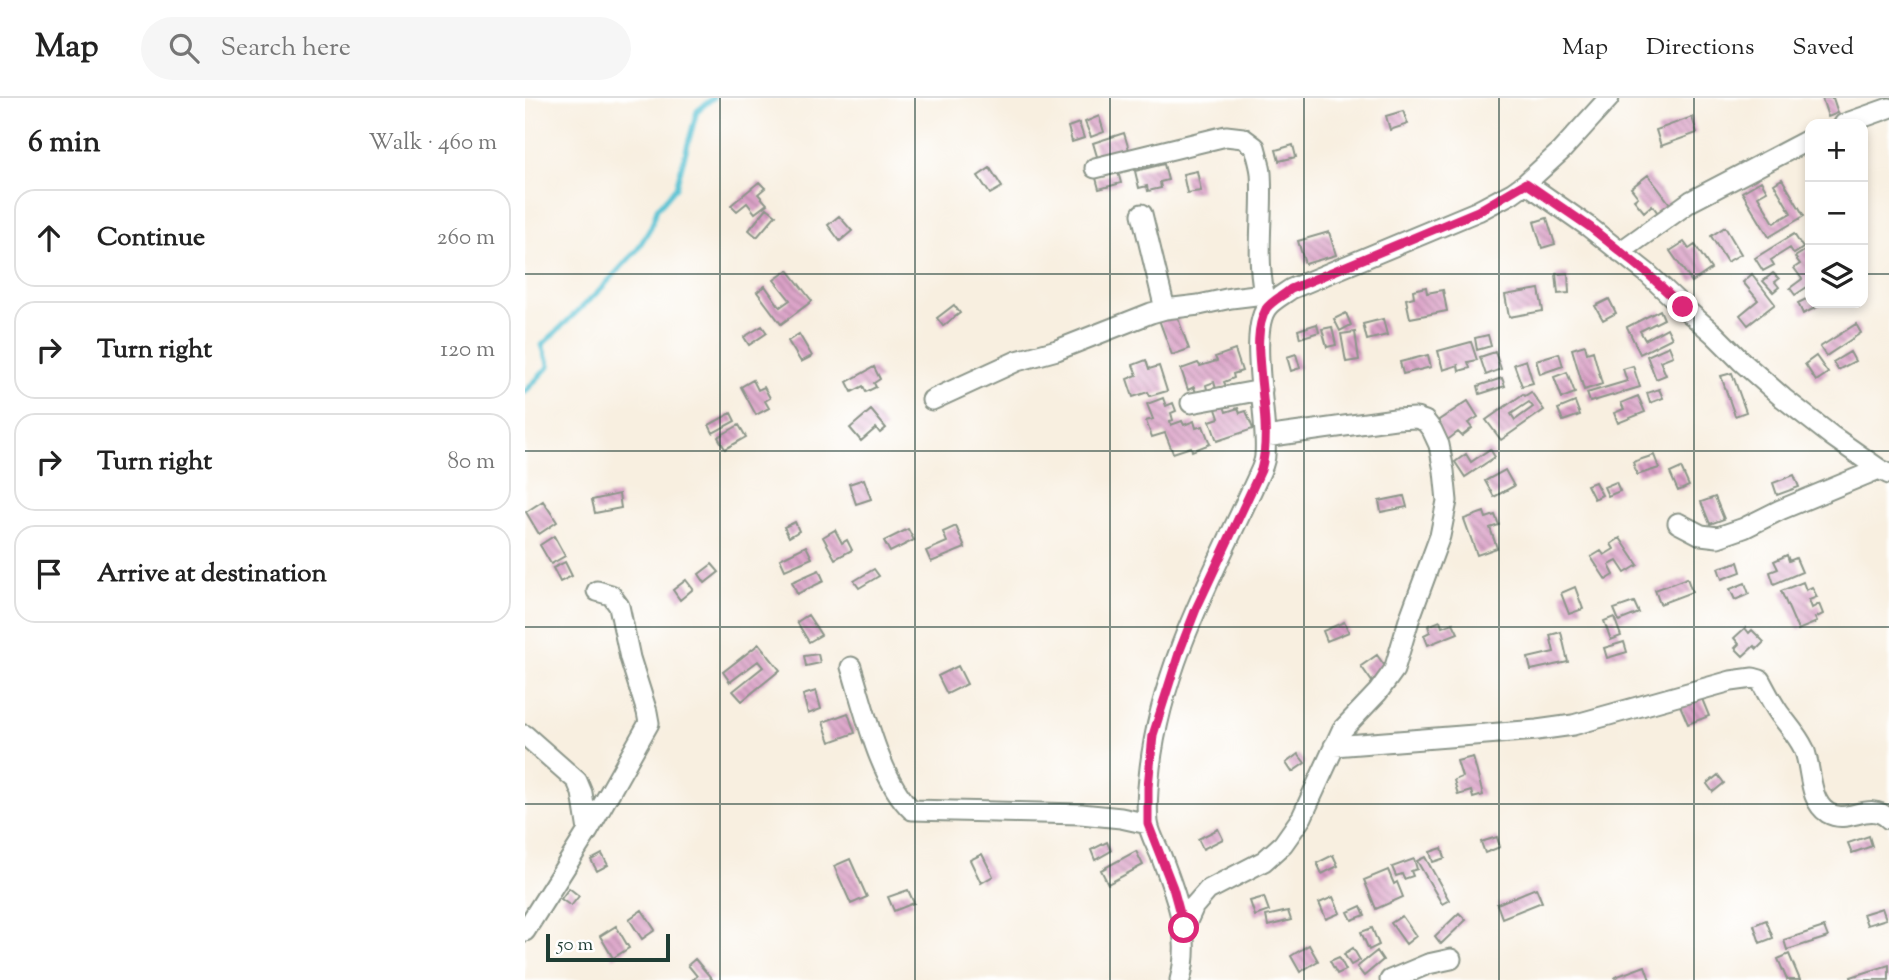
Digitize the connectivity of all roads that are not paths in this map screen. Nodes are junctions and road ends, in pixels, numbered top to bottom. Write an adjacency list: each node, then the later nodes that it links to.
1 (1609, 98): 6 (street)
2 (1889, 107): 3 (street)
3 (1857, 119)
4 (1805, 142): 8 (street)
5 (1095, 168): 9 (street)
6 (1526, 183): 8 (street); 9 (street)
7 (1142, 214): 10 (street)
8 (1620, 252): 15 (street)
9 (1266, 300): 10 (street); 11 (street)
10 (1165, 309): 12 (street)
11 (1262, 390): 13 (street); 14 (street)
12 (932, 400)
13 (1191, 403)
14 (1265, 437): 20 (street); 22 (street)
15 (1884, 472): 16 (street)
16 (1678, 523)
17 (597, 592): 23 (street)
18 (851, 667): 22 (street)
19 (525, 735): 23 (street)
20 (1334, 746): 21 (street); 24 (street)
21 (1889, 819)
22 (1148, 824): 24 (street)
23 (588, 831): 25 (street)
24 (1184, 928): 27 (street)
25 (525, 931)
26 (1451, 959): 28 (street)
27 (1182, 979)
28 (1391, 980)

